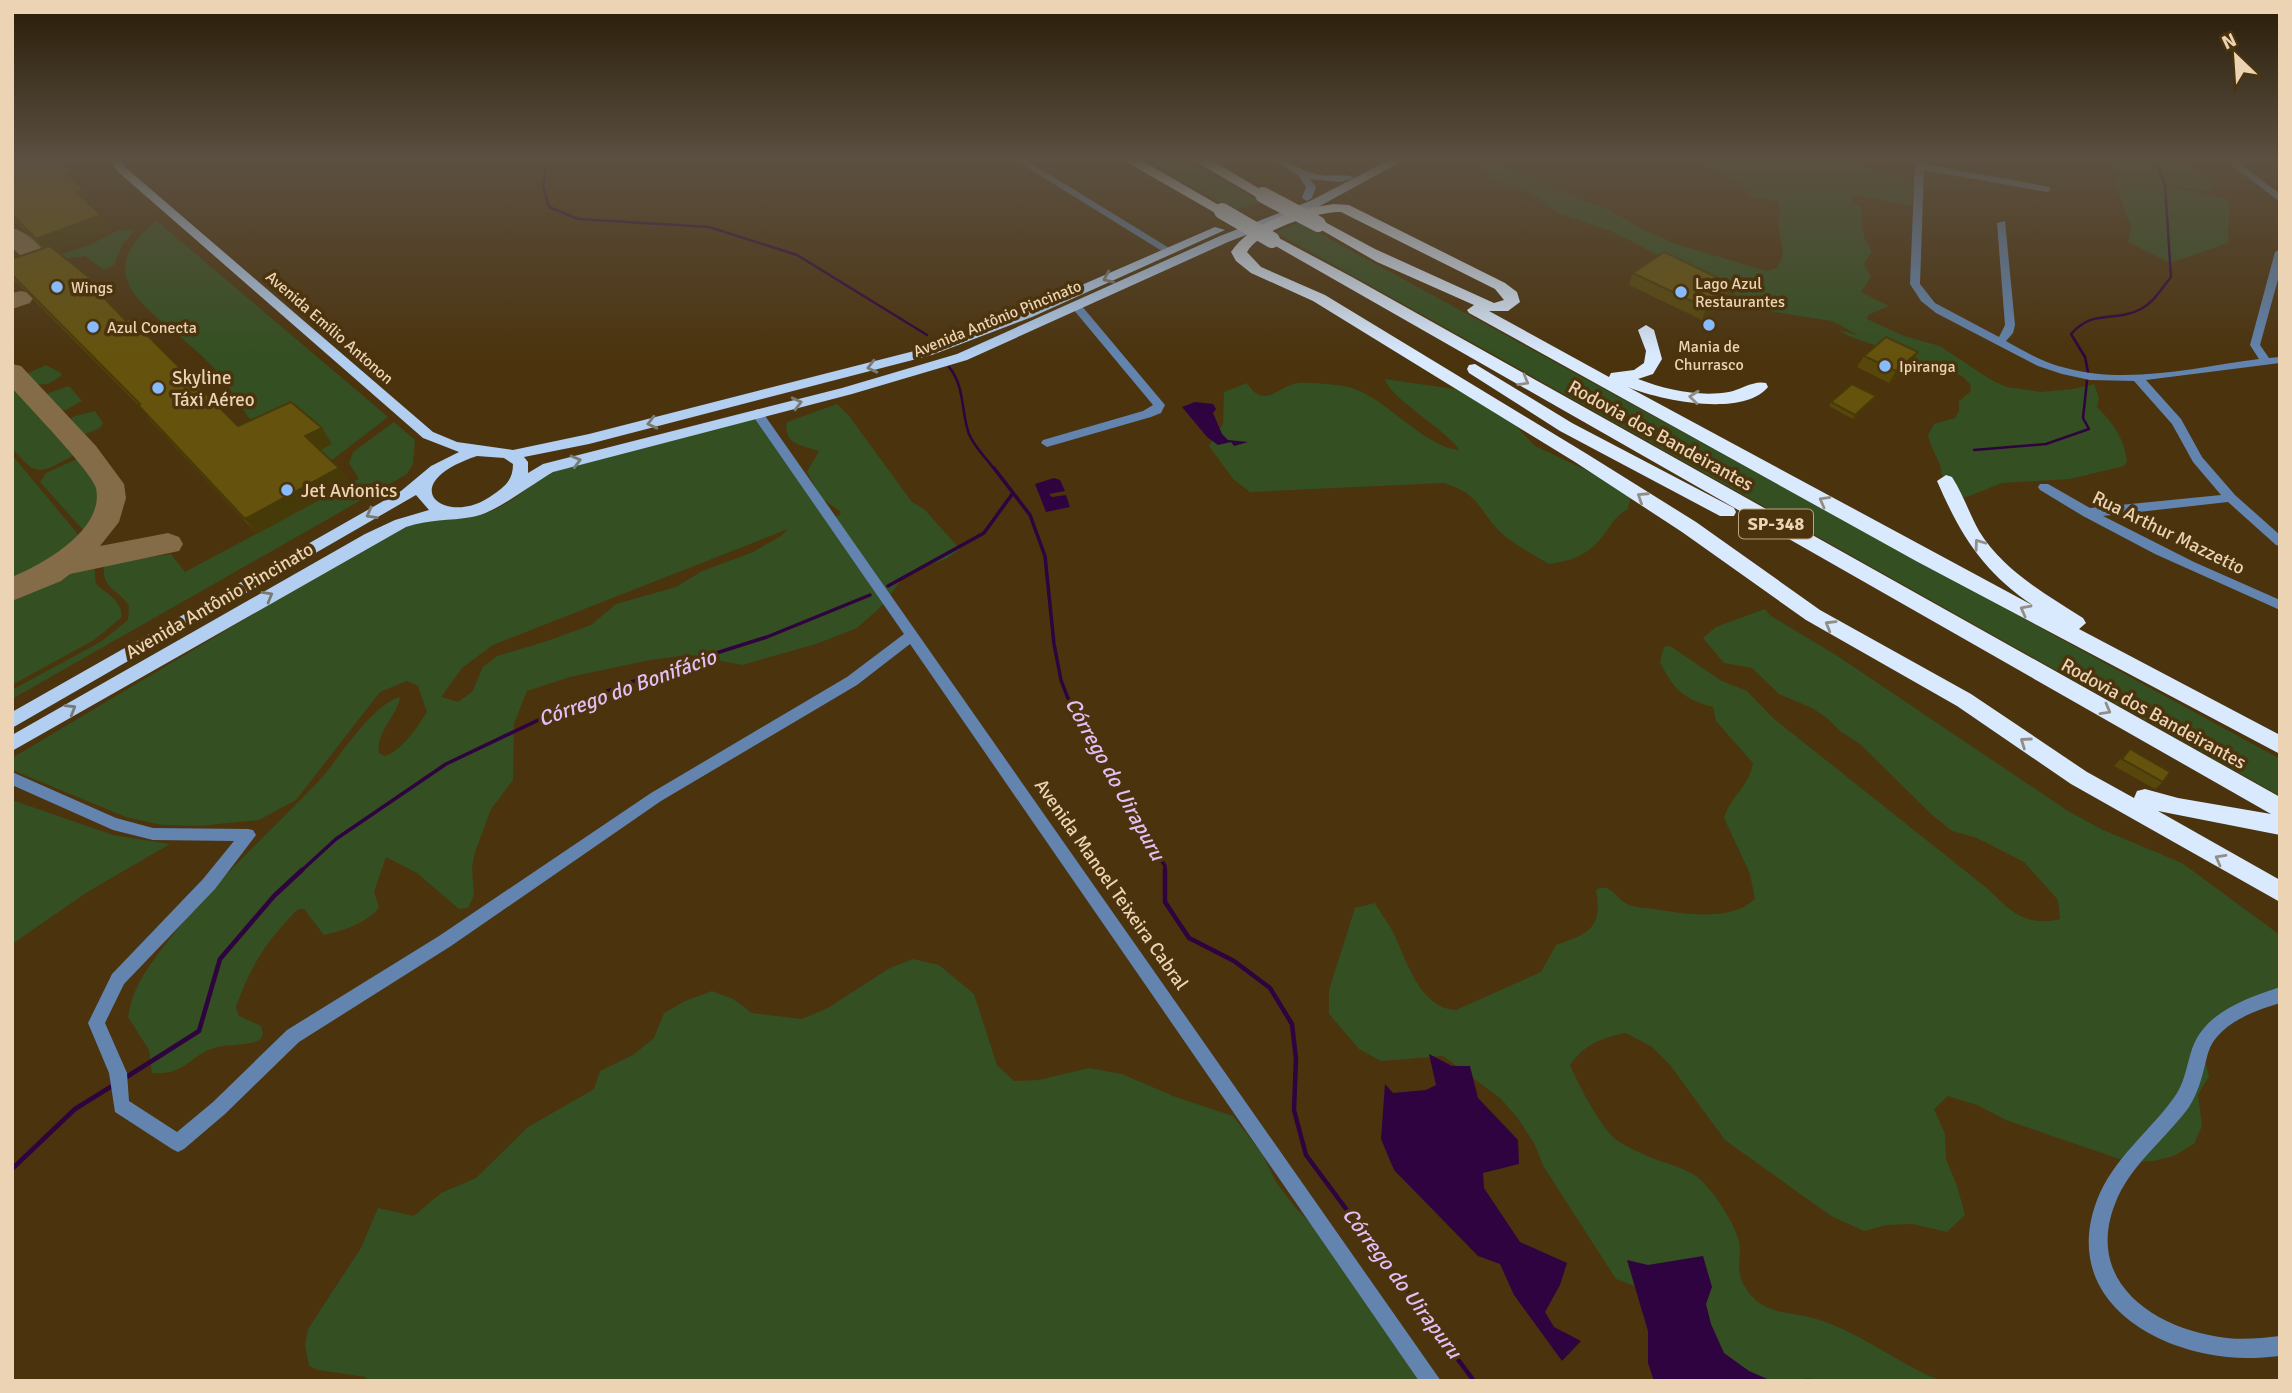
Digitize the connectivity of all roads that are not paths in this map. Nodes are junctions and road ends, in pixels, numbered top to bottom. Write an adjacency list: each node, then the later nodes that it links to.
1 (184, 225): 29 (main road, Avenida Emílio Antonon)
2 (1126, 225): 11 (street)
3 (1237, 225): 11 (main road, Avenida Antônio Pincinato)
4 (1246, 225): 48 (highway, Rodovia dos Bandeirantes / SP-348, one-way to 48, bridge)
5 (1260, 225): 16 (main road, Avenida Antônio Pincinato)
6 (1279, 225): 50 (highway, one-way to 6)
7 (1320, 225): 12 (highway, Rodovia dos Bandeirantes / SP-348, bridge)
8 (1381, 225): 12 (highway, one-way to 12)
9 (1918, 225): 20 (street)
10 (2002, 225): 20 (street)
11 (1169, 251): 15 (main road, Avenida Antônio Pincinato, one-way to 15)
12 (1370, 252): 18 (highway, Rodovia dos Bandeirantes / SP-348)
13 (2280, 252): 14 (street)
14 (2278, 268): 23 (street)
15 (1052, 303): 16 (main road); 17 (main road, Avenida Antônio Pincinato)
16 (1077, 307): 21 (main road, Avenida Antônio Pincinato); 30 (street)
17 (1027, 314): 21 (main road); 27 (main road, Avenida Antônio Pincinato, one-way to 27)
18 (1506, 327): 24 (highway); 45 (highway, Rodovia dos Bandeirantes / SP-348, one-way to 18)
19 (1646, 330): 24 (highway)
20 (2000, 342): 25 (street)
21 (979, 349): 28 (main road, Avenida Antônio Pincinato, one-way to 21)
22 (2280, 360): 23 (street)
23 (2266, 361): 25 (street)
24 (1617, 377): 26 (highway, one-way to 24)
25 (2137, 377): 37 (street)
26 (1760, 387)
27 (730, 403): 28 (main road); 32 (main road, Avenida Antônio Pincinato, one-way to 32)
28 (757, 413): 36 (main road, Avenida Antônio Pincinato, one-way to 28); 42 (street, Avenida Manoel Teixeira Cabral)
29 (428, 435): 31 (main road, Avenida Emílio Antonon); 33 (main road)
30 (1047, 443)
31 (477, 451): 32 (main road, Avenida Antônio Pincinato); 33 (main road, Avenida Antônio Pincinato)
32 (511, 455): 36 (main road)
33 (431, 475): 38 (main road); 43 (main road, Avenida Antônio Pincinato, one-way to 43)
34 (1946, 481): 45 (highway, one-way to 34)
35 (2044, 487): 39 (street, Rua Arthur Mazzetto)
36 (515, 488): 38 (main road, Avenida Antônio Pincinato)
37 (2231, 498): 39 (street); 40 (street)
38 (453, 512): 44 (main road, Avenida Antônio Pincinato, one-way to 38)
39 (2086, 513): 41 (street, Rua Arthur Mazzetto)
40 (2280, 542)
41 (2280, 605)
42 (911, 636): 46 (street); 53 (street, Avenida Manoel Teixeira Cabral)
43 (12, 721)
44 (12, 744)
45 (2280, 744)
46 (12, 778)
47 (2145, 798): 49 (highway)
48 (2280, 808)
49 (2280, 826)
50 (2280, 892)
51 (2280, 995): 52 (street)
52 (2280, 1346)
53 (1431, 1381)

